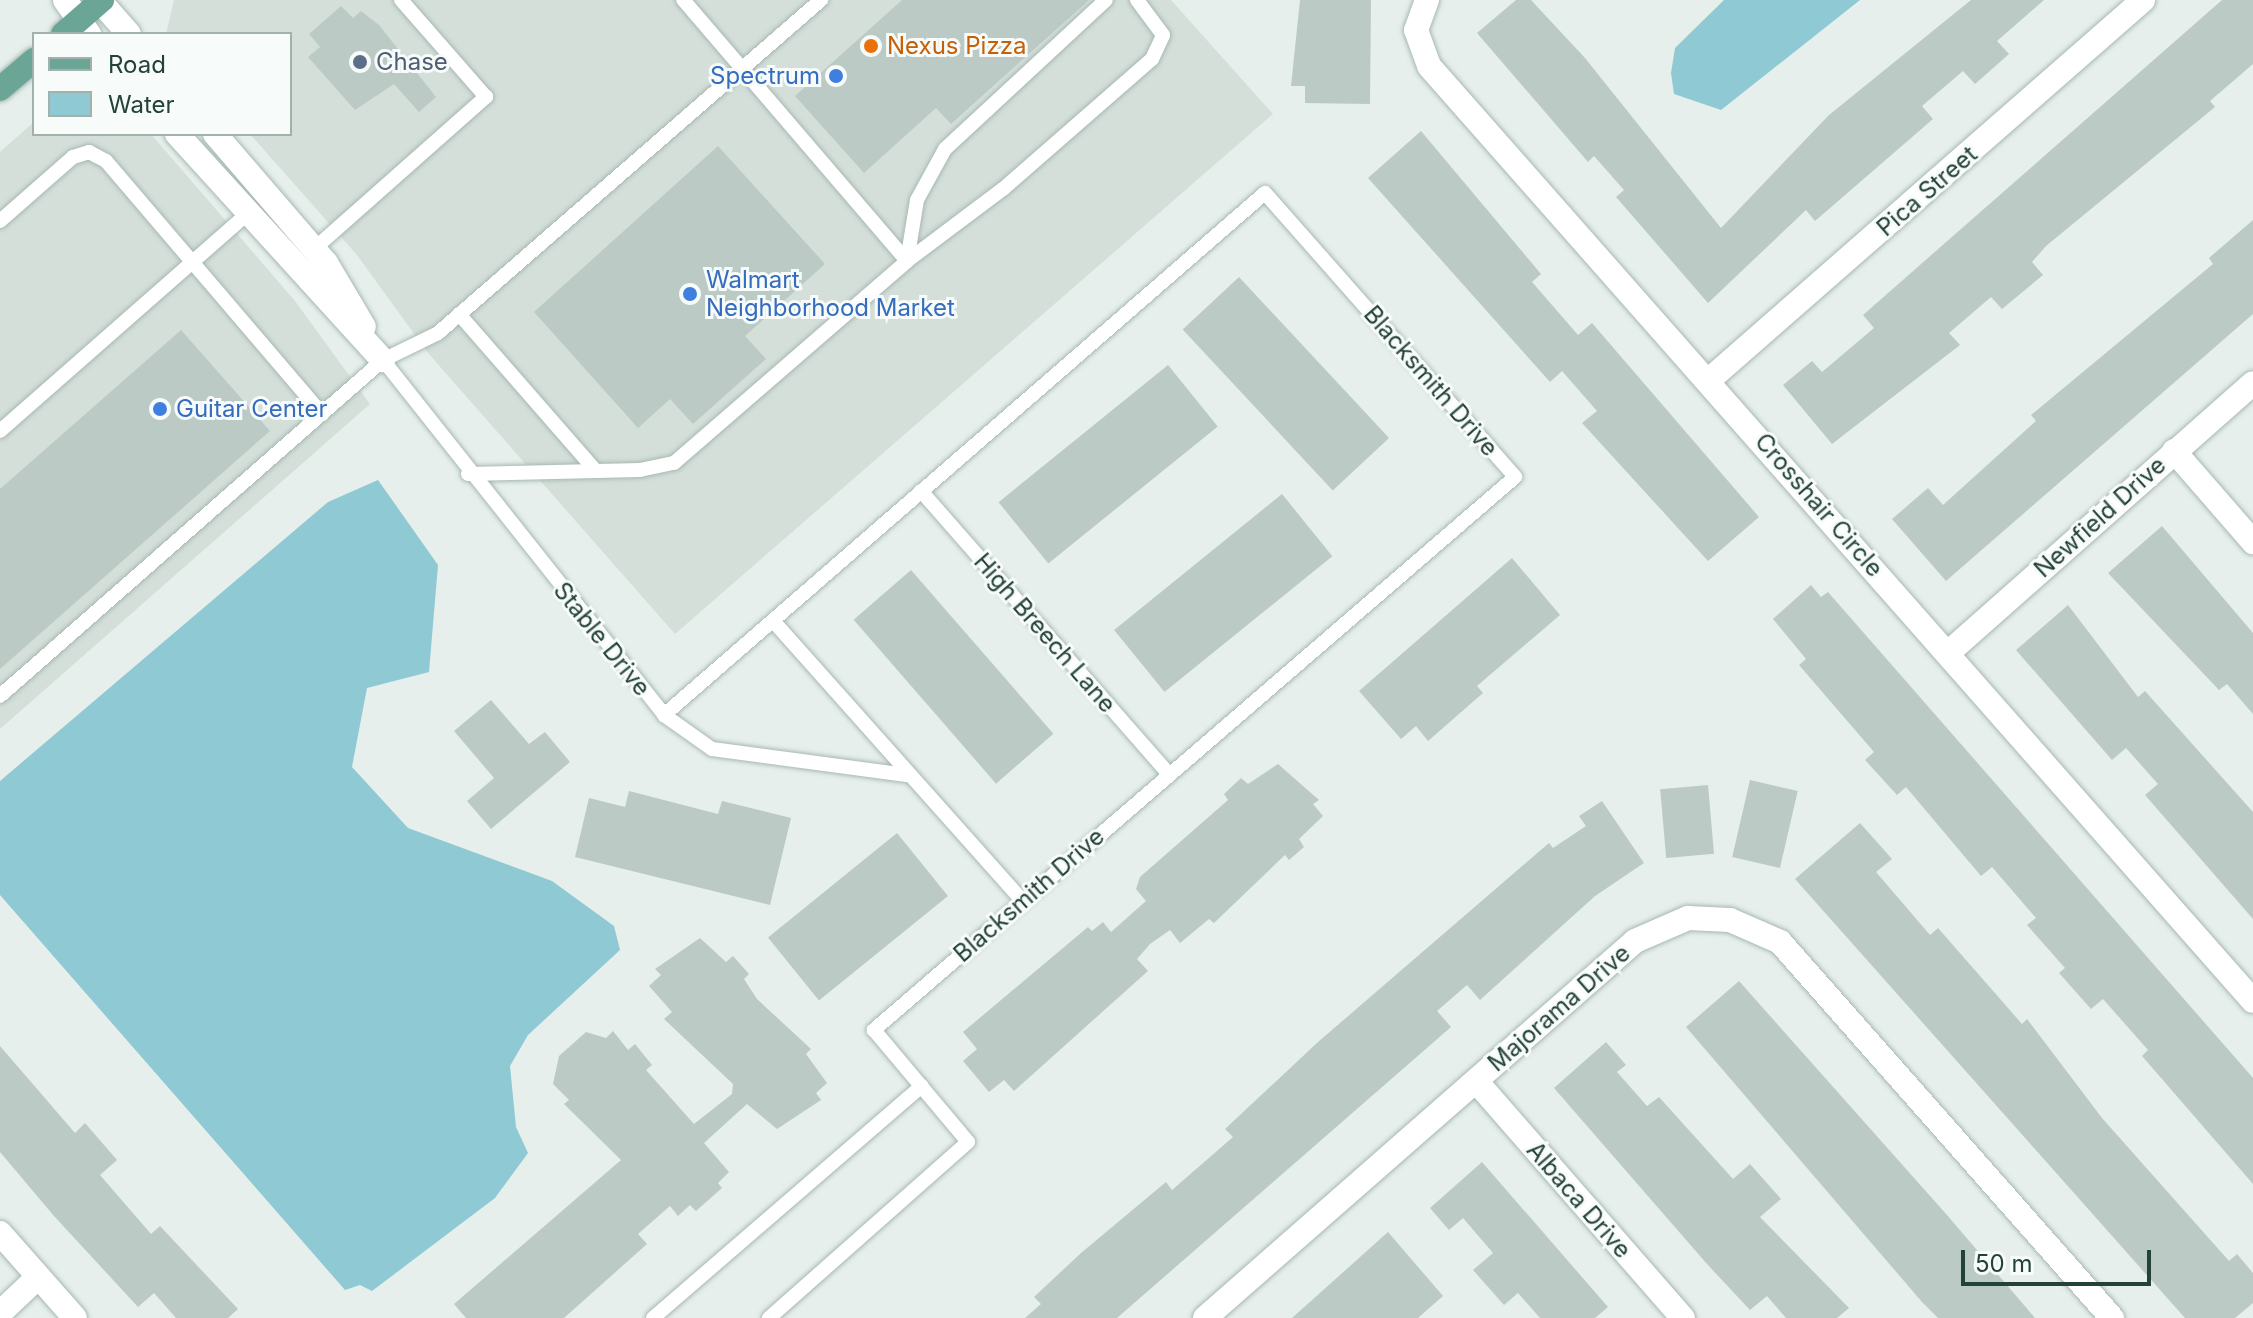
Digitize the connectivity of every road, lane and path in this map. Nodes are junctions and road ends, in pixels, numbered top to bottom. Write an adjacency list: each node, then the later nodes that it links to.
1 (101, 0): 9 (main road); 10 (street)
2 (401, 0): 18 (lane)
3 (683, 0): 12 (lane)
4 (821, 0): 12 (lane)
5 (1106, 0): 19 (lane)
6 (1137, 0): 19 (lane)
7 (1427, 0): 23 (street, Crosshair Circle)
8 (2143, 0): 23 (street, Pica Street)
9 (74, 22)
10 (127, 32)
11 (32, 62): 13 (main road)
12 (743, 68): 19 (lane); 21 (lane)
13 (0, 89)
14 (179, 136): 16 (street, Stable Drive)
15 (217, 136): 18 (street, Stable Drive)
16 (248, 213): 20 (lane); 22 (street, Stable Drive)
17 (0, 221): 20 (lane)
18 (314, 249): 22 (street, Stable Drive)
19 (907, 261): 28 (lane)
20 (192, 262): 25 (lane); 26 (lane)
21 (459, 314): 22 (lane); 28 (lane)
22 (383, 360): 25 (lane); 29 (lane, Stable Drive)
23 (1709, 380): 33 (street, Crosshair Circle)
24 (2253, 383): 27 (street, Newfield Drive)
25 (322, 414): 34 (lane)
26 (0, 431)
27 (2174, 451): 31 (street); 33 (street, Newfield Drive)
28 (594, 469): 29 (lane)
29 (468, 474): 35 (lane, Stable Drive)
30 (921, 491): 32 (lane, Blacksmith Drive); 36 (lane, High Breech Lane); 36 (lane, Blacksmith Drive)
31 (2253, 542)
32 (775, 623): 35 (lane, Blacksmith Drive); 37 (lane)
33 (1948, 653): 39 (street, Crosshair Circle)
34 (0, 696)
35 (664, 715): 37 (lane, Stable Drive)
36 (1169, 774): 38 (lane, Blacksmith Drive)
37 (908, 775): 38 (lane)
38 (1023, 901): 41 (lane, Blacksmith Drive)
39 (2253, 1001)
40 (1476, 1081): 48 (street, Majorama Drive); 49 (street, Albaca Drive); 50 (street, Majorama Drive)
41 (922, 1086): 46 (lane); 47 (lane, Blacksmith Drive)
42 (0, 1233): 43 (street)
43 (38, 1277): 44 (street); 45 (street)
44 (0, 1313)
45 (75, 1318)
46 (653, 1318)
47 (769, 1318)
48 (1205, 1318)
49 (1683, 1318)
50 (2112, 1318)

